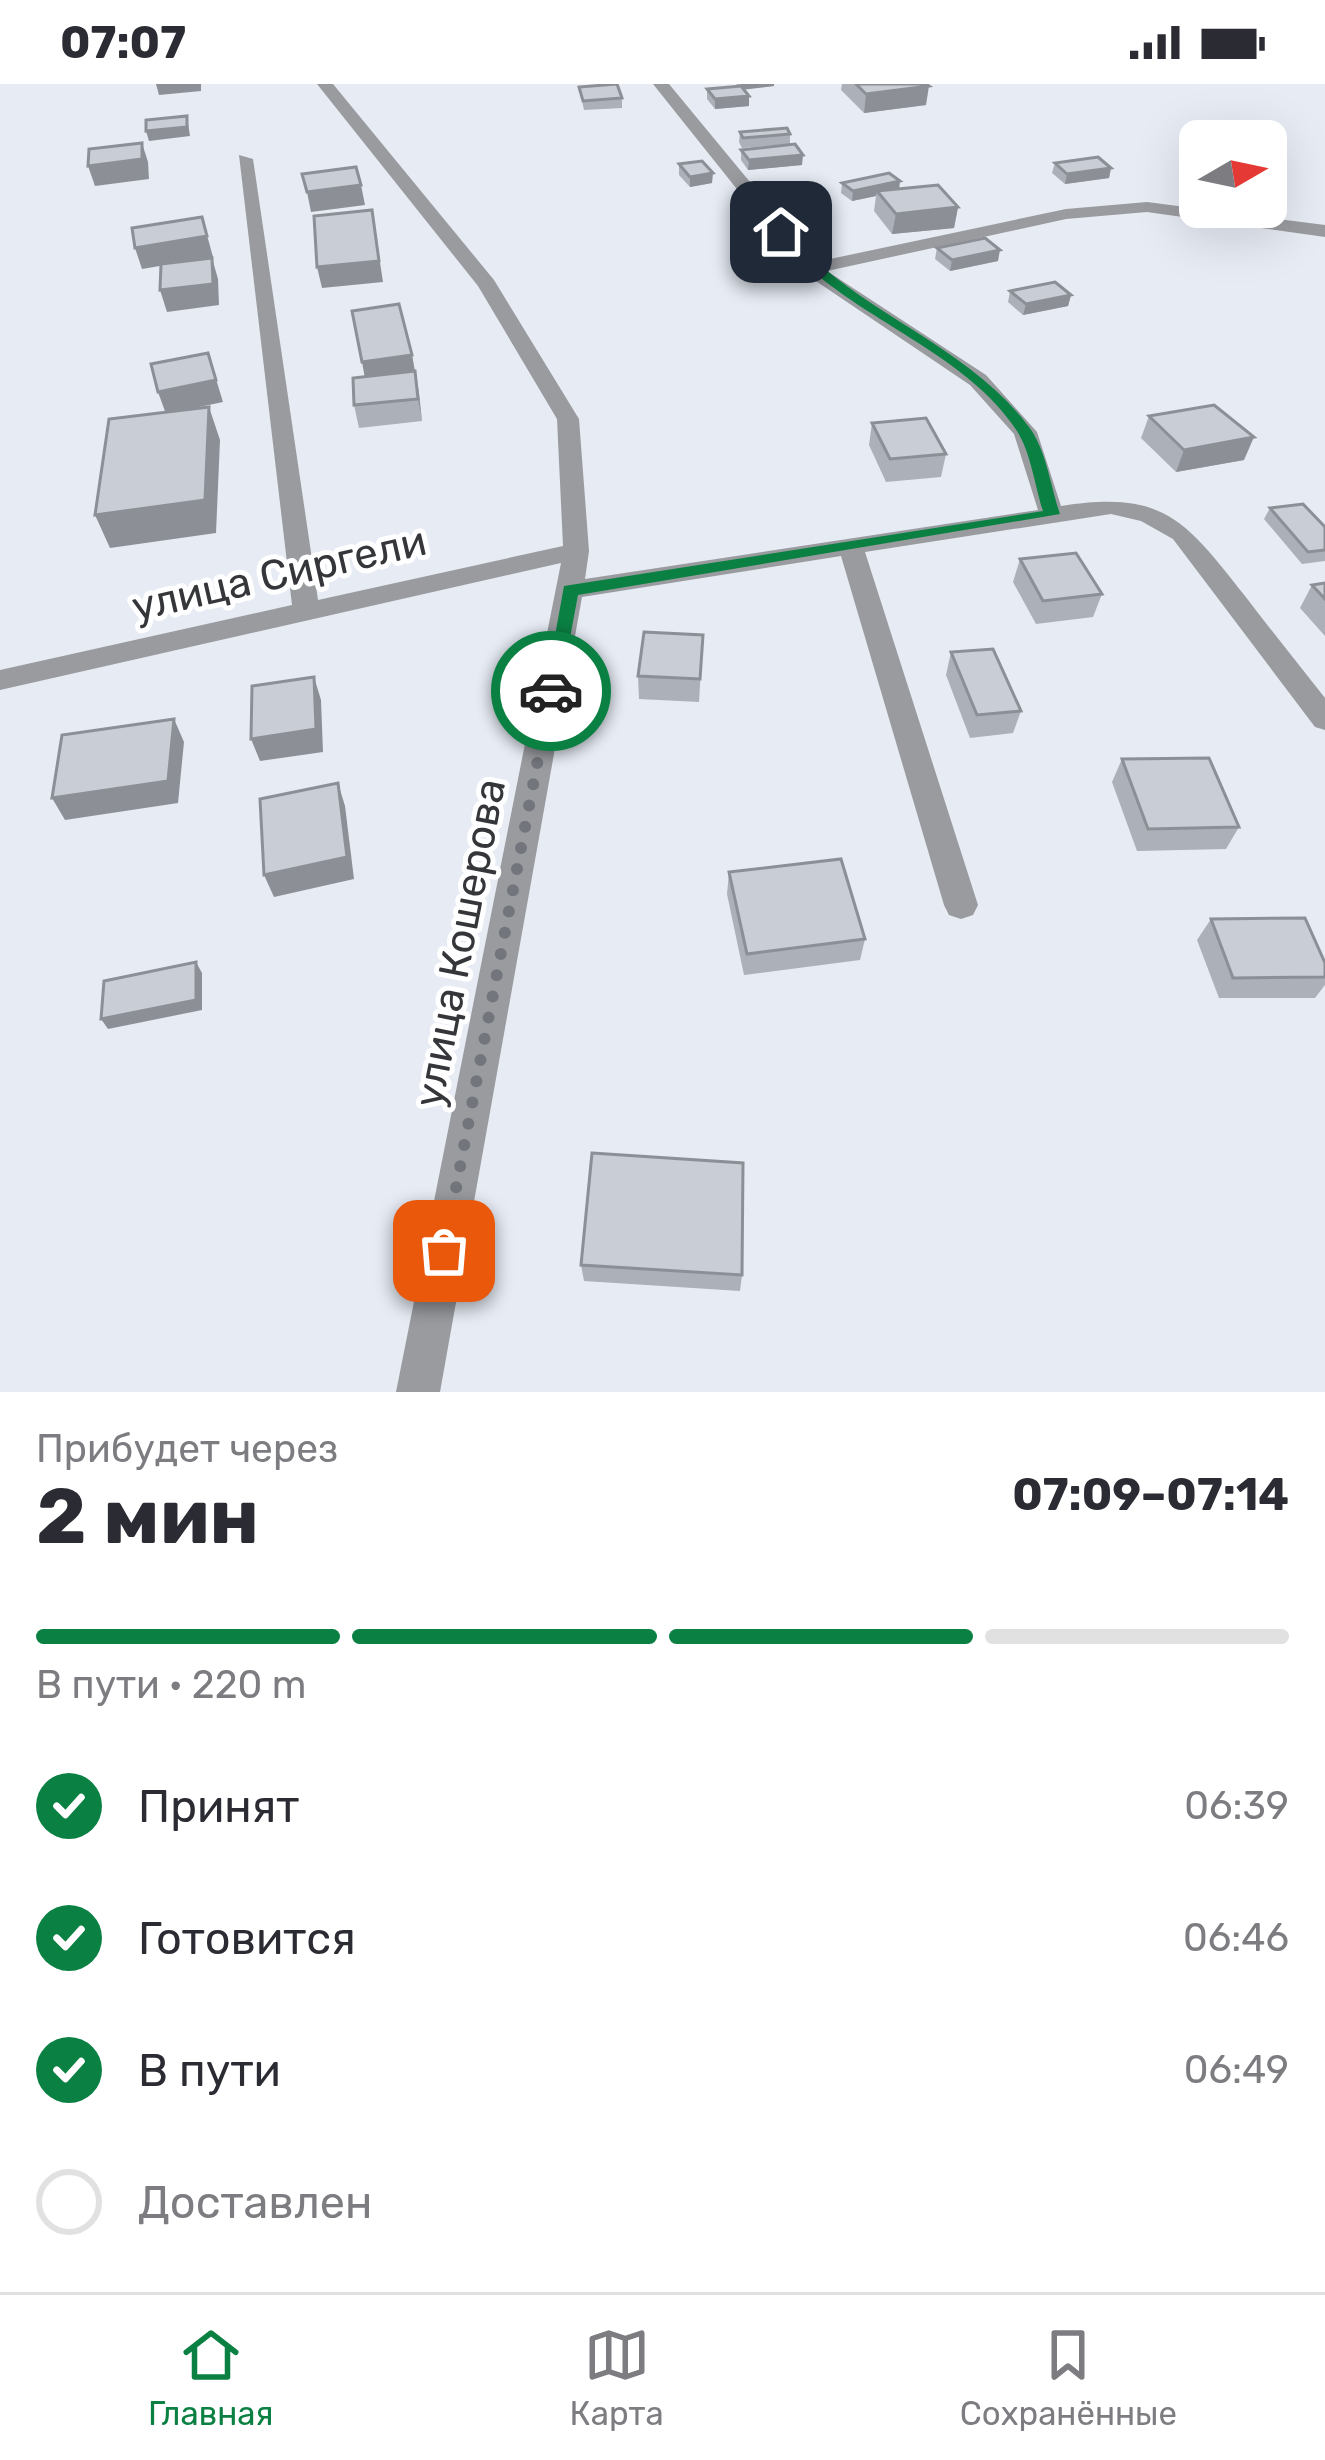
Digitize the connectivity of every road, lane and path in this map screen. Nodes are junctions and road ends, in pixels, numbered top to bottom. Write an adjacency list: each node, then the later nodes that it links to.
1 (325, 84): 8 (street, улица Кошерова)
2 (661, 84): 5 (street)
3 (245, 159): 10 (street)
4 (1325, 231): 5 (street)
5 (811, 269): 6 (street)
6 (1052, 514): 7 (street); 12 (street)
7 (850, 545): 9 (street); 13 (street)
8 (576, 551): 9 (street, улица Кошерова); 10 (street, улица Сиргели)
9 (570, 590): 14 (street, улица Кошерова)
10 (306, 611): 11 (street, улица Сиргели)
11 (0, 680)
12 (1325, 719)
13 (961, 905)
14 (418, 1392)

